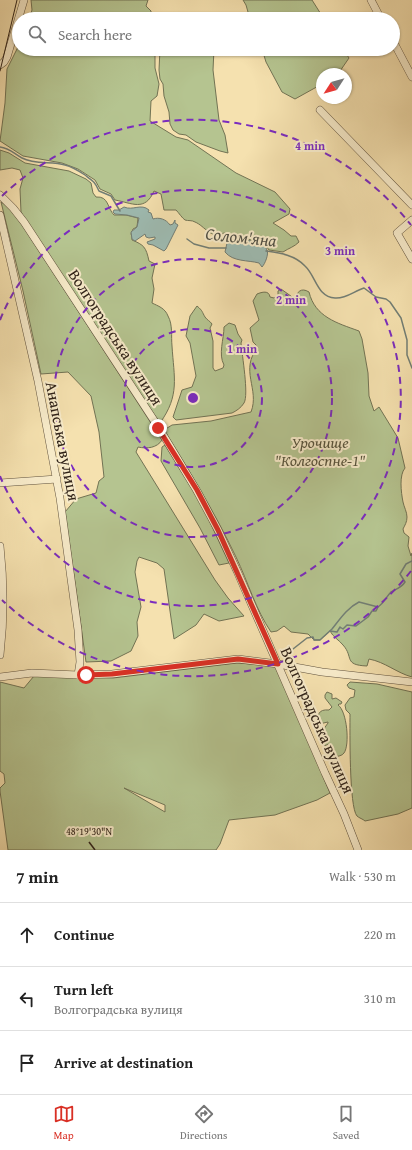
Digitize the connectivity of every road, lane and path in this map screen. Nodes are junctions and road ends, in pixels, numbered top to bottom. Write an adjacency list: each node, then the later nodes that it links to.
1 (24, 0): 3 (street)
2 (371, 0): 4 (street)
3 (20, 12)
4 (377, 12)
5 (12, 40): 7 (street)
6 (400, 54): 8 (street)
7 (0, 65)
8 (412, 77)
9 (320, 110): 11 (street)
10 (0, 195): 19 (street, Волгоградська вулиця)
11 (412, 205)
12 (0, 216): 15 (street, Анапська вулиця)
13 (412, 220): 14 (street)
14 (412, 259)
15 (57, 479): 16 (street); 20 (street, Анапська вулиця)
16 (0, 483)
17 (0, 546): 18 (street)
18 (0, 655)
19 (278, 664): 20 (street); 22 (street); 23 (street, Волгоградська вулиця)
20 (78, 675): 21 (street)
21 (0, 677)
22 (412, 682)
23 (358, 850)

